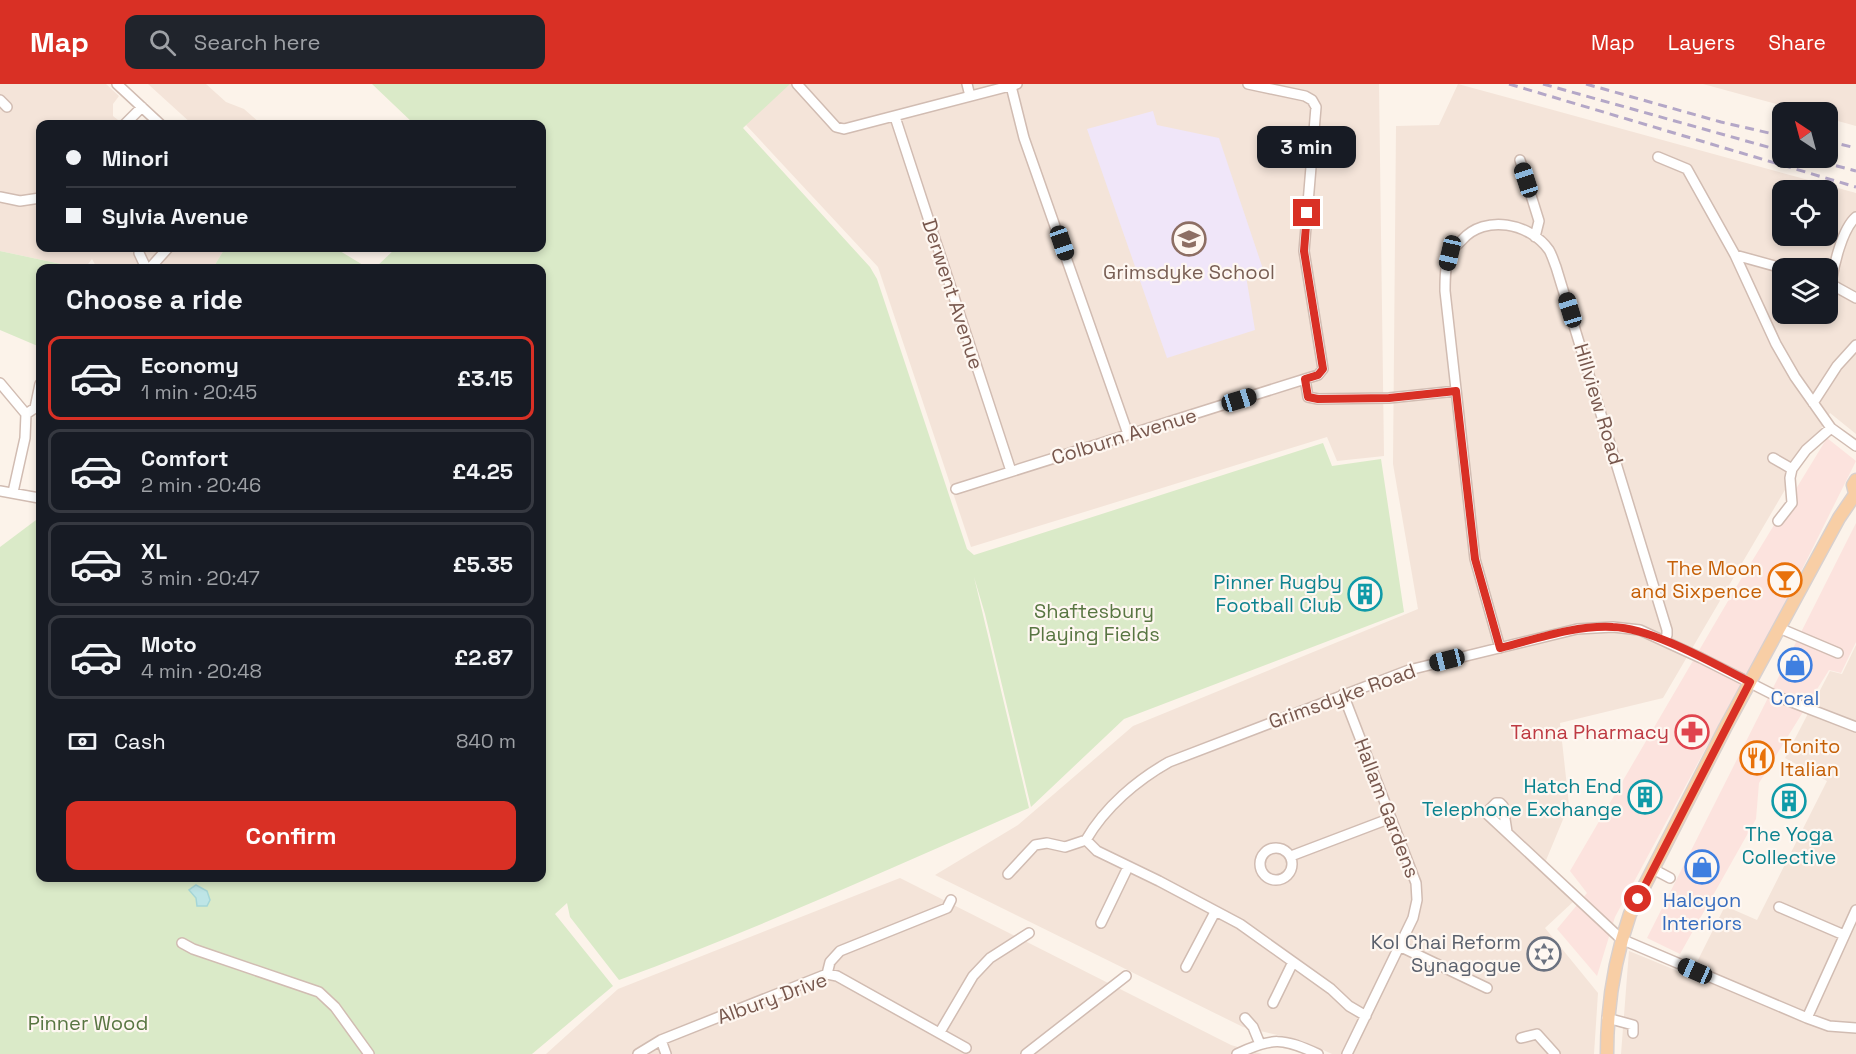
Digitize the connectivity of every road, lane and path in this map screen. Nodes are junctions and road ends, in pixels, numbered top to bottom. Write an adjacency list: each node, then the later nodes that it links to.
1 (117, 84): 7 (street)
2 (797, 84): 8 (street)
3 (967, 84): 6 (street)
4 (1248, 84): 27 (street)
5 (1014, 85): 6 (street); 34 (street)
6 (970, 96): 8 (street)
7 (142, 107): 9 (street); 10 (street)
8 (895, 117): 38 (street, Derwent Avenue)
9 (129, 120)
10 (156, 120)
11 (1658, 157): 19 (street)
12 (1520, 160): 16 (street)
13 (0, 197): 14 (street)
14 (36, 199)
15 (1856, 217): 20 (street)
16 (1535, 237): 29 (street, Hillview Road); 47 (street, Hillview Road)
17 (164, 252): 22 (street)
18 (138, 253): 21 (street)
19 (1735, 255): 23 (street); 30 (street)
20 (1837, 258)
21 (145, 264)
22 (152, 264)
23 (1772, 265)
24 (1838, 287): 25 (street)
25 (1856, 298)
26 (1856, 345): 30 (street)
27 (1305, 379): 29 (street); 34 (street, Colburn Avenue)
28 (0, 383): 32 (street)
29 (1456, 391): 48 (street, Hillview Road)
30 (1813, 403): 33 (street)
31 (36, 410): 32 (street)
32 (26, 414): 42 (street)
33 (1831, 428): 35 (street); 37 (street)
34 (1128, 434): 38 (street, Colburn Avenue)
35 (1854, 443)
36 (1773, 458): 37 (street)
37 (1792, 470): 45 (street)
38 (1011, 471): 40 (street, Colburn Avenue)
39 (1856, 480): 44 (main road)
40 (956, 489)
41 (0, 491): 42 (street)
42 (13, 492): 43 (street)
43 (36, 497)
44 (1854, 499): 46 (main road)
45 (1778, 521)
46 (1779, 628): 49 (street); 50 (main road)
47 (1664, 641): 48 (street, Grimsdyke Road); 50 (street, Grimsdyke Road)
48 (1500, 648): 51 (street, Grimsdyke Road)
49 (1838, 653)
50 (1750, 682): 52 (street, Grimsdyke Road); 58 (main road)
51 (1342, 694): 53 (street, Hallam Gardens); 55 (street, Grimsdyke Road)
52 (1856, 727)
53 (1391, 818): 56 (street); 70 (street, Hallam Gardens)
54 (1507, 832): 68 (street)
55 (1086, 840): 57 (street); 59 (street)
56 (1291, 856)
57 (1128, 867): 64 (street); 65 (street)
58 (1653, 869): 60 (street); 68 (main road)
59 (1008, 874)
60 (1670, 878)
61 (951, 900): 73 (street)
62 (1779, 907): 67 (street)
63 (1856, 910): 67 (street)
64 (1215, 912): 71 (street); 72 (street)
65 (1101, 923)
66 (1029, 933): 82 (street)
67 (1844, 935): 80 (street)
68 (1621, 939): 79 (main road); 80 (street)
69 (182, 943): 88 (street)
70 (1400, 946): 75 (street); 77 (street, Hallam Gardens)
71 (1293, 962): 76 (street); 77 (street)
72 (1186, 967)
73 (827, 974): 82 (street, Albury Drive); 85 (street, Albury Drive)
74 (1126, 976): 91 (street)
75 (1486, 988)
76 (1273, 1003)
77 (1366, 1016): 94 (street, Hallam Gardens)
78 (1245, 1018): 86 (street)
79 (1607, 1018): 83 (street); 96 (main road)
80 (1807, 1018): 81 (street)
81 (1856, 1028)
82 (940, 1032): 87 (street, Albury Drive)
83 (1633, 1033)
84 (1521, 1038): 95 (street)
85 (661, 1040): 89 (street, Albury Drive); 90 (street)
86 (1260, 1044): 92 (street); 93 (street)
87 (966, 1048)
88 (369, 1054)
89 (638, 1054)
90 (666, 1054)
91 (1027, 1054)
92 (1237, 1054)
93 (1318, 1054)
94 (1347, 1054)
95 (1555, 1054)
96 (1607, 1054)

